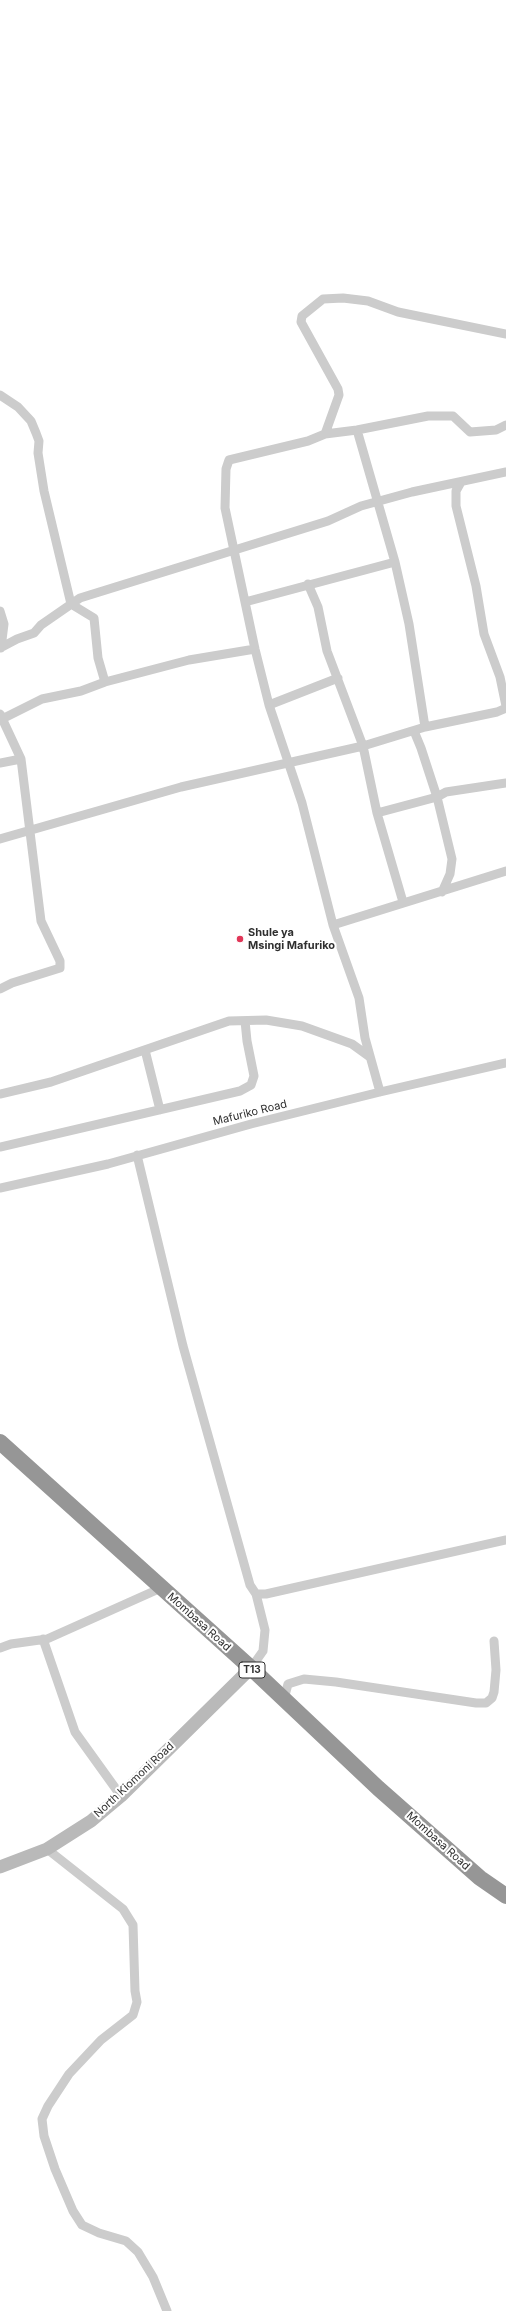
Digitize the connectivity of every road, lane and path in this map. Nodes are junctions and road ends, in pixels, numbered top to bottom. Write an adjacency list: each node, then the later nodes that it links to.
1 (506, 334): 5 (street)
2 (0, 395): 13 (street)
3 (506, 425): 4 (street)
4 (358, 430): 5 (street); 8 (street)
5 (325, 434): 9 (street)
6 (506, 472): 7 (street)
7 (461, 482): 8 (street); 20 (street)
8 (379, 502): 9 (street); 10 (street)
9 (233, 548): 12 (street); 13 (street)
10 (395, 562): 11 (street); 22 (street)
11 (308, 584): 12 (street); 17 (street)
12 (245, 602): 16 (street)
13 (71, 604): 15 (street); 18 (street)
14 (0, 611): 15 (street)
15 (0, 648)
16 (254, 649): 18 (street); 19 (street)
17 (338, 678): 19 (street); 24 (street)
18 (105, 682): 21 (street)
19 (269, 705): 27 (street)
20 (506, 707): 22 (street)
21 (1, 716): 25 (street)
22 (425, 727): 23 (street)
23 (414, 731): 24 (street); 29 (street)
24 (363, 746): 27 (street); 30 (street)
25 (21, 760): 26 (street); 31 (street)
26 (0, 763)
27 (288, 763): 31 (street); 36 (street)
28 (506, 783): 29 (street)
29 (437, 797): 30 (street); 34 (street)
30 (377, 813): 35 (street)
31 (30, 831): 32 (street); 37 (street)
32 (0, 839)
33 (506, 871): 34 (street)
34 (442, 892): 35 (street)
35 (403, 902): 36 (street)
36 (333, 925): 40 (street)
37 (0, 989)
38 (245, 1021): 39 (street); 40 (street); 44 (street)
39 (145, 1050): 43 (street); 44 (street)
40 (370, 1057): 42 (street)
41 (506, 1063): 42 (street, Mafuriko Road)
42 (380, 1092): 46 (street, Mafuriko Road)
43 (0, 1094)
44 (160, 1110): 45 (street)
45 (0, 1147)
46 (137, 1155): 47 (street, Mafuriko Road); 51 (street)
47 (0, 1188)
48 (0, 1442): 50 (highway, Mombasa Road / T13)
49 (506, 1540): 51 (street)
50 (161, 1588): 52 (street); 55 (highway, Mombasa Road / T13)
51 (256, 1594): 55 (street)
52 (43, 1639): 54 (street); 57 (street)
53 (494, 1641): 56 (street)
54 (0, 1648)
55 (251, 1668): 56 (highway, Mombasa Road / T13); 57 (main road, North Kiomoni Road)
56 (284, 1699): 60 (highway, Mombasa Road / T13)
57 (121, 1796): 58 (main road, North Kiomoni Road)
58 (47, 1849): 59 (main road, North Kiomoni Road); 61 (street)
59 (0, 1867)
60 (506, 1896)
61 (167, 2311)

